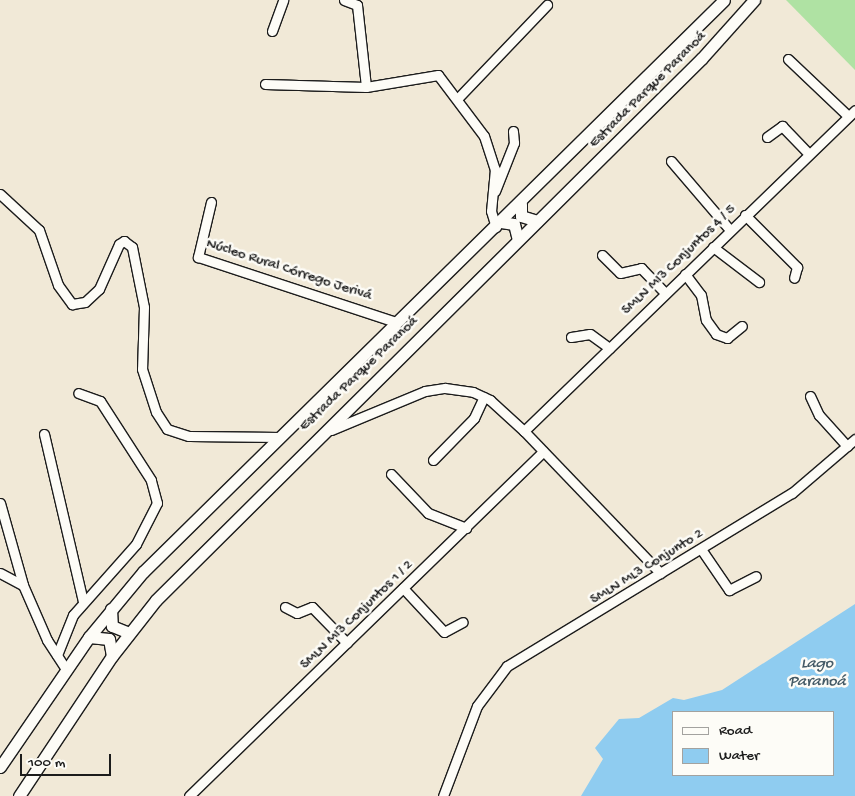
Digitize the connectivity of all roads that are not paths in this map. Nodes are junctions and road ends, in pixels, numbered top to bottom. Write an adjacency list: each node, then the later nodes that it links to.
1 (283, 0): 7 (street)
2 (344, 0): 5 (street)
3 (724, 0): 21 (main road, Estrada Parque Paranoá)
4 (754, 0): 23 (main road, Estrada Parque Paranoá)
5 (357, 3): 10 (street)
6 (547, 6): 11 (street)
7 (272, 31)
8 (788, 59): 13 (street)
9 (265, 84): 10 (street)
10 (366, 87): 11 (street)
11 (458, 98): 19 (street)
12 (855, 110): 13 (street, SMLN MI3 Conjuntos 4 / 5)
13 (848, 116): 16 (street, SMLN MI3 Conjuntos 4 / 5)
14 (513, 131): 19 (street)
15 (767, 137): 16 (street)
16 (809, 154): 22 (street, SMLN MI3 Conjuntos 4 / 5)
17 (671, 161): 25 (street)
18 (0, 194): 45 (street)
19 (493, 196): 24 (street)
20 (211, 202): 33 (street, Núcleo Rural Córrego Jerivá)
21 (521, 204): 23 (main road); 24 (main road, Estrada Parque Paranoá)
22 (745, 215): 25 (street, SMLN MI3 Conjuntos 4 / 5); 30 (street)
23 (537, 221): 26 (main road, Estrada Parque Paranoá)
24 (499, 224): 26 (main road); 33 (main road, Estrada Parque Paranoá)
25 (730, 230): 27 (street, SMLN MI3 Conjuntos 4 / 5)
26 (518, 240): 40 (main road, Estrada Parque Paranoá)
27 (713, 247): 29 (street, SMLN MI3 Conjuntos 4 / 5); 31 (street)
28 (602, 255): 32 (street)
29 (685, 274): 32 (street, SMLN MI3 Conjuntos 4 / 5); 34 (street)
30 (794, 278)
31 (759, 282)
32 (665, 293): 36 (street, SMLN MI3 Conjuntos 4 / 5)
33 (396, 322): 45 (main road, Estrada Parque Paranoá)
34 (742, 326)
35 (571, 337): 36 (street)
36 (609, 348): 42 (street, SMLN MI3 Conjuntos 4 / 5)
37 (78, 393): 59 (street)
38 (810, 396): 47 (street)
39 (484, 397): 41 (street); 42 (street); 49 (street)
40 (348, 407): 41 (street); 44 (main road, Estrada Parque Paranoá)
41 (354, 418): 44 (street)
42 (524, 431): 48 (street)
43 (44, 434): 59 (street)
44 (316, 436): 63 (main road, Estrada Parque Paranoá)
45 (280, 437): 61 (main road, Estrada Parque Paranoá)
46 (855, 439): 47 (street, SMLN ML3 Conjunto 2)
47 (847, 446): 53 (street, SMLN ML3 Conjunto 2)
48 (543, 452): 52 (street, SMLN MI3 Conjuntos 1 / 2); 55 (street)
49 (433, 460)
50 (391, 474): 52 (street)
51 (0, 503): 57 (street)
52 (466, 528): 58 (street, SMLN MI3 Conjuntos 1 / 2)
53 (702, 549): 55 (street, SMLN ML3 Conjunto 2); 56 (street)
54 (0, 573): 57 (street)
55 (660, 573): 72 (street, SMLN ML3 Conjunto 2)
56 (756, 576)
57 (23, 585): 66 (street)
58 (403, 588): 62 (street); 65 (street, SMLN MI3 Conjuntos 1 / 2)
59 (83, 601): 66 (street)
60 (285, 608): 65 (street)
61 (111, 609): 63 (main road); 64 (main road, Estrada Parque Paranoá)
62 (463, 622)
63 (129, 633): 67 (main road, Estrada Parque Paranoá)
64 (89, 637): 67 (main road); 68 (main road, Estrada Parque Paranoá)
65 (347, 643): 71 (street, SMLN MI3 Conjuntos 1 / 2)
66 (57, 655): 68 (street)
67 (112, 656): 70 (main road, Estrada Parque Paranoá)
68 (66, 669): 69 (main road, Estrada Parque Paranoá)
69 (0, 768)
70 (19, 796)
71 (189, 796)
72 (444, 796)

